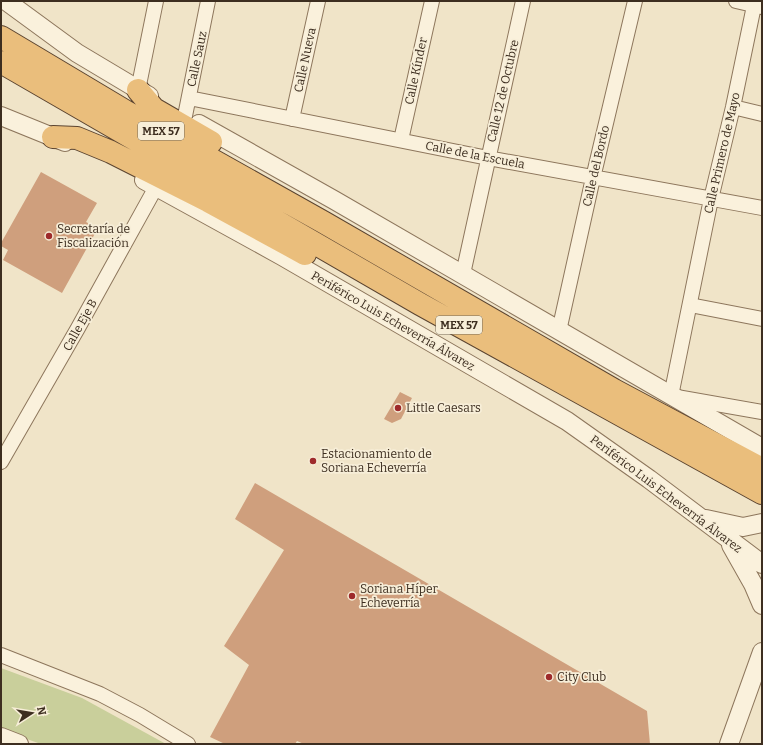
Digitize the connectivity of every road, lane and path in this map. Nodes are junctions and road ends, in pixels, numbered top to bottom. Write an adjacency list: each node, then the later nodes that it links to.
1 (6, 1): 11 (street)
2 (156, 1): 14 (street)
3 (208, 1): 15 (street, Calle Sauz)
4 (318, 1): 20 (street, Calle Nueva)
5 (432, 1): 22 (street, Calle Kínder)
6 (523, 1): 23 (street, Calle 12 de Octubre)
7 (635, 1): 24 (street, Calle del Bordo)
8 (736, 1): 9 (street)
9 (757, 4): 16 (street, Calle Primero de Mayo)
10 (1, 10): 11 (street)
11 (26, 16): 14 (street)
12 (1, 37): 29 (highway, MEX 57)
13 (1, 62): 28 (highway, MEX 57)
14 (138, 90): 19 (street); 29 (highway)
15 (188, 98): 19 (street, Calle Sauz); 20 (street, Calle de la Escuela)
16 (733, 107): 17 (street); 26 (street, Calle Primero de Mayo)
17 (762, 114)
18 (1, 116): 21 (street, Periférico Luis Echeverría Álvarez)
19 (185, 116): 30 (street)
20 (292, 118): 22 (street, Calle de la Escuela)
21 (53, 137): 25 (street, Periférico Luis Echeverría Álvarez); 28 (highway)
22 (401, 140): 23 (street, Calle de la Escuela)
23 (488, 158): 24 (street, Calle de la Escuela); 30 (street, Calle 12 de Octubre)
24 (593, 178): 26 (street, Calle de la Escuela); 33 (street, Calle del Bordo)
25 (156, 187): 38 (street, Calle Eje B); 41 (street, Periférico Luis Echeverría Álvarez)
26 (711, 198): 27 (street, Calle de la Escuela); 31 (street, Calle Primero de Mayo)
27 (762, 208)
28 (345, 260): 35 (highway, MEX 57)
29 (410, 272): 35 (highway, MEX 57)
30 (463, 274): 33 (street)
31 (690, 304): 32 (street); 34 (street, Calle Primero de Mayo)
32 (762, 319)
33 (560, 331): 34 (street)
34 (671, 396): 36 (street); 37 (street)
35 (610, 398): 39 (highway, MEX 57); 40 (highway, MEX 57)
36 (762, 412)
37 (758, 448)
38 (1, 462)
39 (762, 469)
40 (762, 493)
41 (698, 517): 42 (street); 43 (street, Periférico Luis Echeverría Álvarez)
42 (762, 524)
43 (729, 540): 44 (street, Periférico Luis Echeverría Álvarez); 45 (street)
44 (762, 564)
45 (762, 605)
46 (1, 655): 50 (street)
47 (761, 656): 51 (street)
48 (1, 737): 49 (street)
49 (19, 744)
50 (188, 744)
51 (729, 744)

